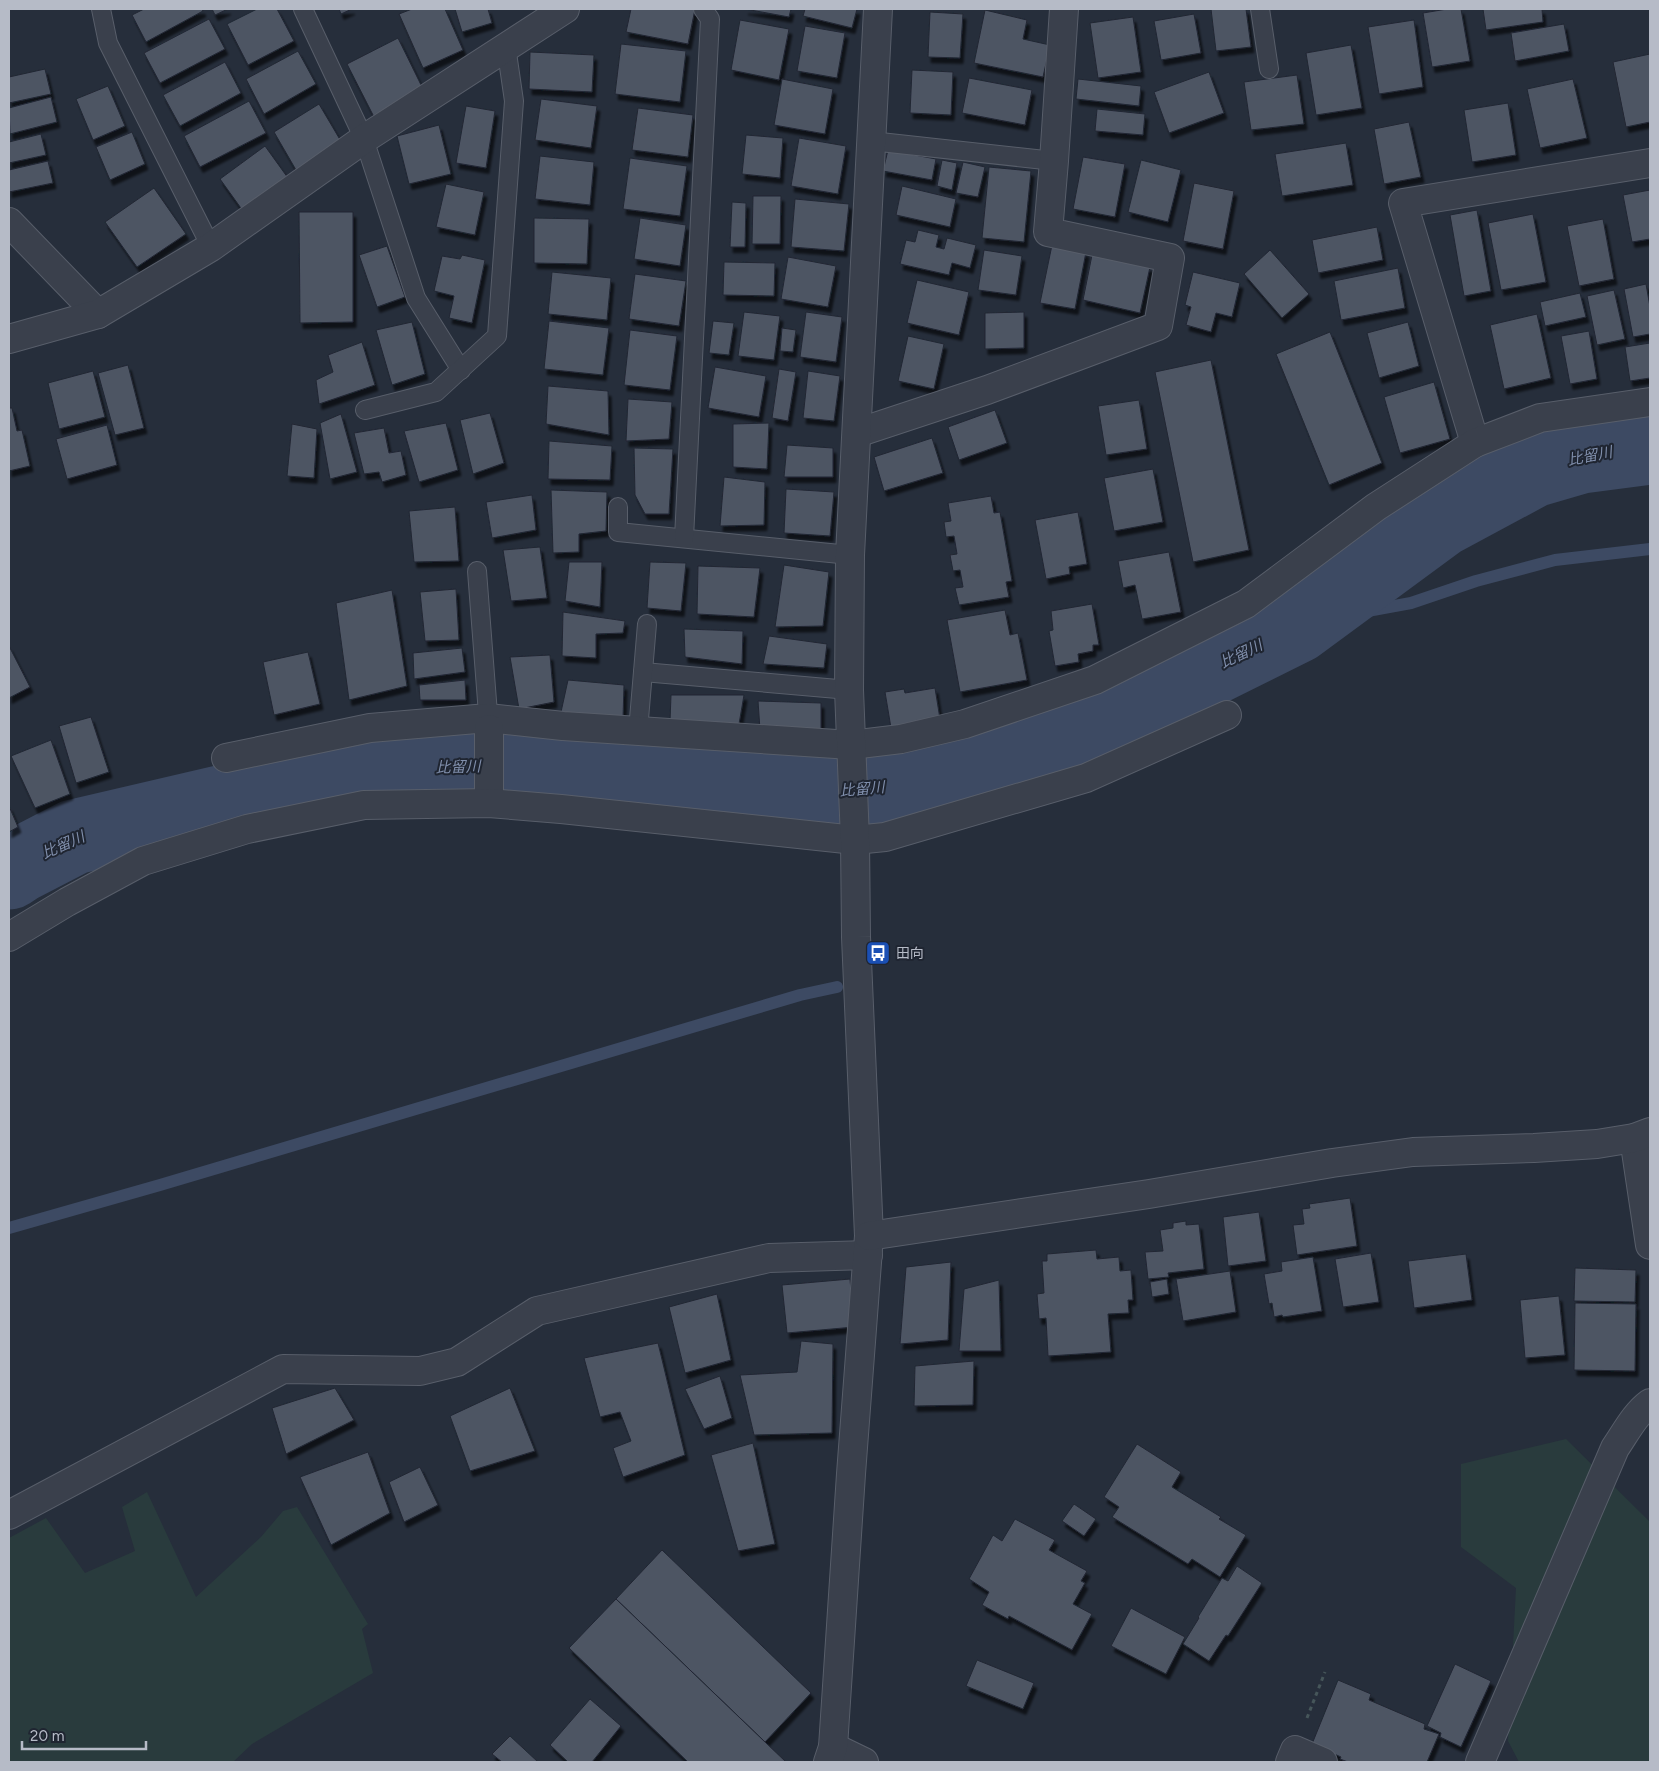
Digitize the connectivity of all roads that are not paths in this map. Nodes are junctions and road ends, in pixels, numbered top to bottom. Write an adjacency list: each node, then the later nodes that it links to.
1 (101, 9): 15 (lane)
2 (303, 9): 10 (lane)
3 (565, 9): 8 (street)
4 (703, 9): 24 (lane)
5 (878, 9): 11 (street)
6 (1064, 9): 12 (street)
7 (1260, 9): 9 (lane)
8 (506, 46): 10 (street); 18 (lane)
9 (1269, 69)
10 (364, 139): 15 (street); 18 (lane)
11 (872, 141): 12 (lane); 21 (street)
12 (1054, 161): 21 (street)
13 (1650, 163): 22 (street)
14 (9, 222): 16 (street)
15 (211, 247): 16 (street)
16 (98, 314): 17 (street)
17 (9, 339)
18 (461, 370): 20 (lane)
19 (1650, 402): 22 (street)
20 (365, 410)
21 (857, 433): 25 (street)
22 (1475, 443): 33 (street)
23 (618, 506): 24 (lane)
24 (684, 538): 25 (lane)
25 (850, 555): 29 (street)
26 (477, 571): 31 (lane)
27 (646, 624): 28 (lane)
28 (643, 672): 29 (lane); 32 (lane)
29 (849, 690): 33 (street)
30 (1227, 715): 36 (street)
31 (489, 723): 32 (street); 34 (street); 35 (street)
32 (638, 731): 33 (street)
33 (851, 753): 36 (street)
34 (226, 758)
35 (489, 796): 36 (street); 37 (street)
36 (855, 832): 39 (street)
37 (9, 937)
38 (1642, 1135): 39 (street); 40 (street)
39 (869, 1245): 42 (street); 43 (street)
40 (1650, 1245)
41 (1650, 1403): 47 (street)
42 (9, 1515)
43 (831, 1755): 45 (street)
44 (1292, 1756): 46 (street)
45 (864, 1762)
46 (1323, 1762)
47 (1480, 1762)

